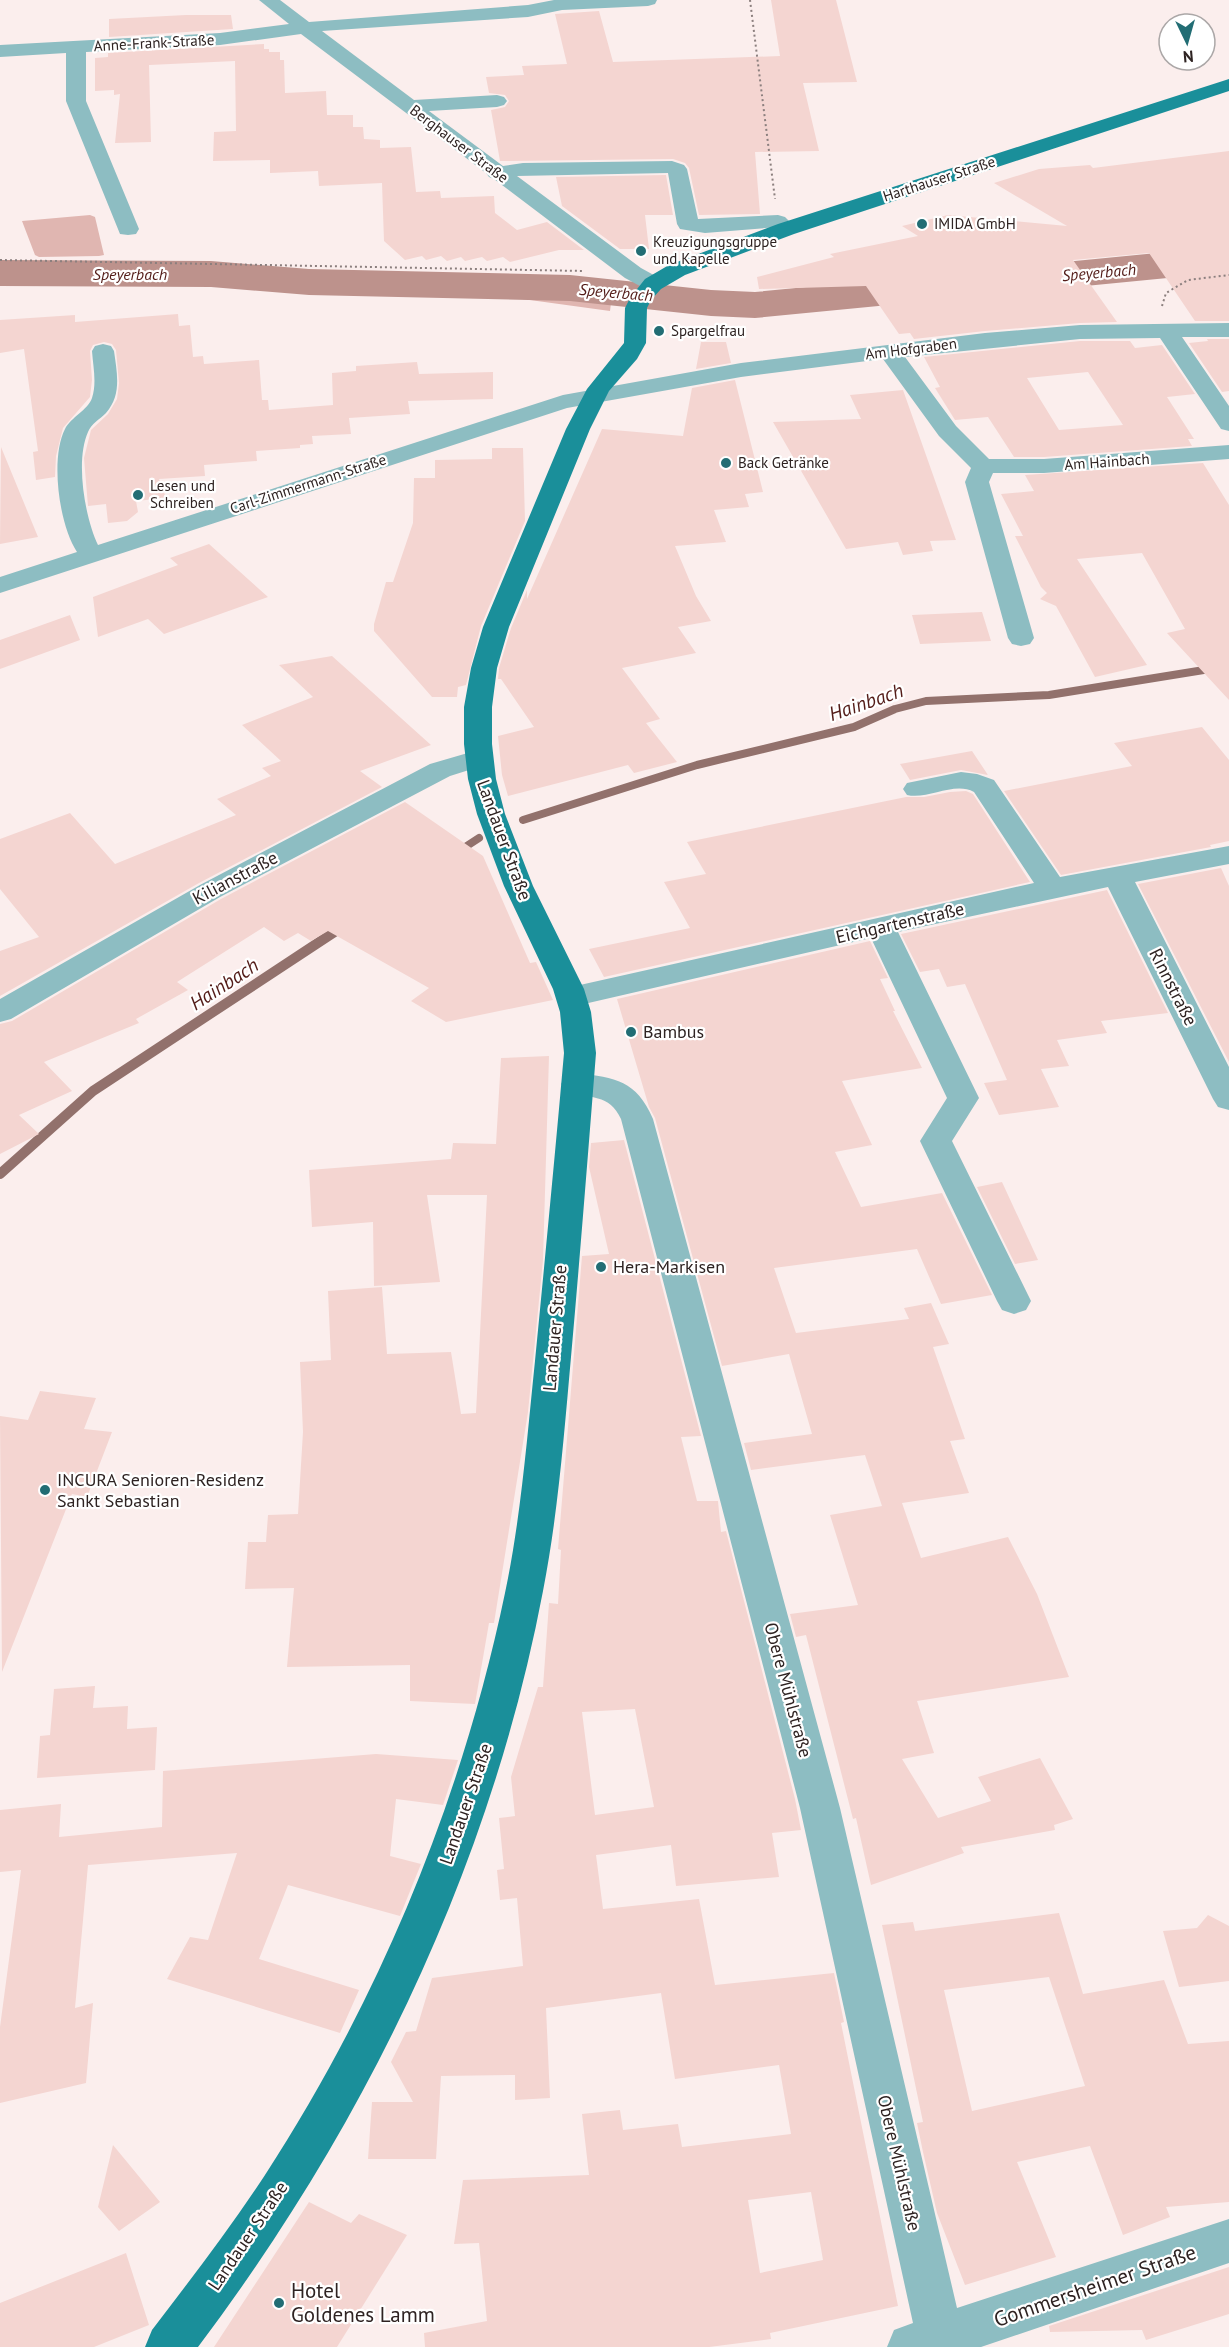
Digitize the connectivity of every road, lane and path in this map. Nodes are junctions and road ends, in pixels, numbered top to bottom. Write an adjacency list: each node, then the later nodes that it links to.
1 (268, 0): 4 (street, Berghauser Straße)
2 (648, 0): 4 (street, Anne-Frank-Straße)
3 (750, 0): 11 (path)
4 (307, 28): 5 (street, Anne-Frank-Straße); 9 (street, Berghauser Straße)
5 (76, 48): 6 (street, Anne-Frank-Straße); 12 (street)
6 (0, 51)
7 (1229, 85): 16 (main road, Harthauser Straße)
8 (497, 101): 9 (street)
9 (408, 106): 10 (street, Berghauser Straße)
10 (496, 173): 11 (street); 14 (street, Berghauser Straße)
11 (778, 221)
12 (128, 230)
13 (0, 260): 14 (path)
14 (633, 273): 16 (street, Berghauser Straße)
15 (1229, 275): 17 (path)
16 (645, 294): 21 (main road, Landauer Straße)
17 (1166, 330): 18 (street, Am Hofgraben); 20 (street, Am Hofgraben); 23 (street)
18 (1229, 330)
19 (103, 351): 27 (street)
20 (889, 351): 21 (street, Am Hofgraben); 26 (street)
21 (596, 395): 22 (street, Carl-Zimmermann-Straße); 24 (main road, Landauer Straße)
22 (513, 416): 24 (street, Carl-Zimmermann-Straße); 27 (street, Carl-Zimmermann-Straße)
23 (1229, 424)
24 (578, 429): 30 (main road, Landauer Straße)
25 (1229, 452): 26 (street, Am Hainbach)
26 (984, 466): 29 (street)
27 (93, 555): 28 (street, Carl-Zimmermann-Straße)
28 (0, 585)
29 (1021, 638)
30 (478, 758): 36 (main road, Landauer Straße); 37 (street, Kilianstraße)
31 (917, 789): 34 (street)
32 (1229, 855): 33 (street, Eichgartenstraße)
33 (1117, 875): 34 (street, Eichgartenstraße); 39 (street, Rinnstraße)
34 (1052, 888): 35 (street, Eichgartenstraße)
35 (881, 927): 36 (street, Eichgartenstraße); 40 (street)
36 (571, 997): 38 (main road, Landauer Straße)
37 (0, 1011)
38 (577, 1084): 42 (street, Obere Mühlstraße); 43 (main road, Landauer Straße)
39 (1229, 1099)
40 (1014, 1301)
41 (1229, 2241): 42 (street, Gommersheimer Straße)
42 (945, 2341)
43 (169, 2347)

